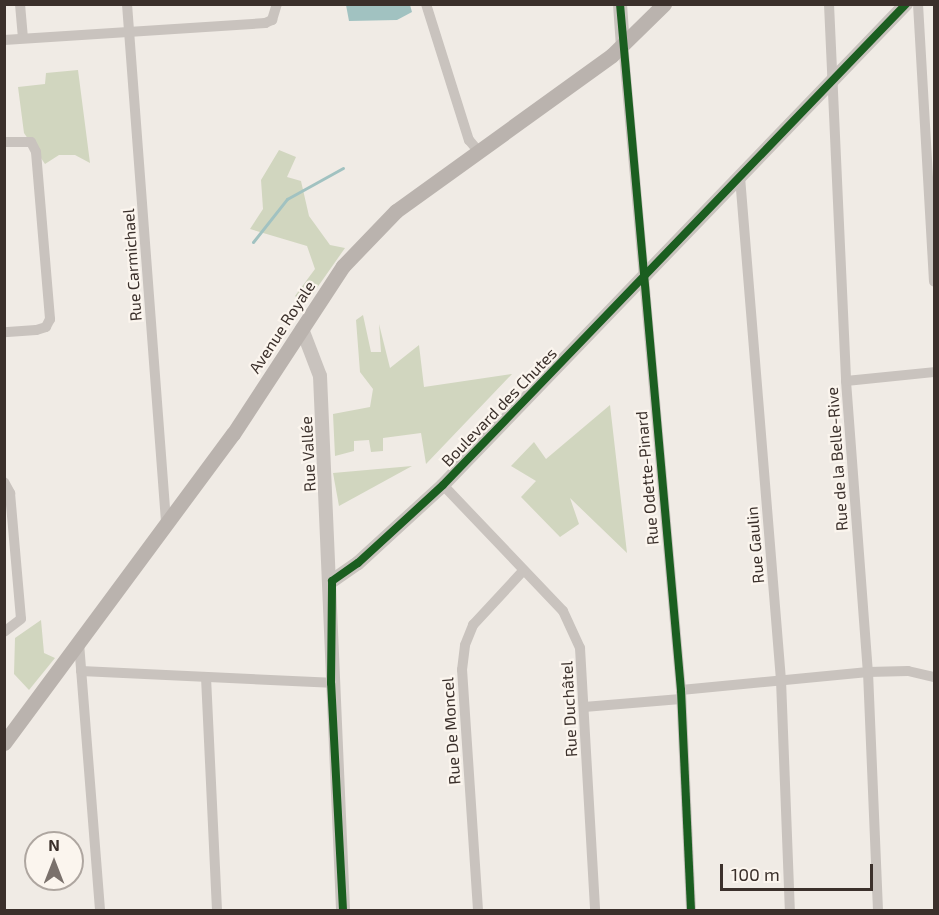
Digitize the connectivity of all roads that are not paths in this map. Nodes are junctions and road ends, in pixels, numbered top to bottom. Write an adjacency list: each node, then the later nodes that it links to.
1 (20, 4): 11 (street)
2 (127, 4): 10 (street, Rue Carmichael)
3 (277, 4): 10 (street)
4 (426, 4): 16 (street)
5 (620, 4): 13 (street)
6 (664, 4): 13 (main road, Avenue Royale)
7 (829, 4): 14 (street, Rue de la Belle-Rive)
8 (906, 4): 14 (street, Boulevard des Chutes)
9 (918, 4): 19 (street)
10 (129, 31): 11 (street); 26 (street, Rue Carmichael)
11 (23, 39): 12 (street)
12 (4, 40)
13 (623, 43): 16 (main road, Avenue Royale); 18 (street, Rue Odette-Pinard)
14 (832, 82): 17 (street, Boulevard des Chutes); 23 (street, Rue de la Belle-Rive)
15 (4, 142): 21 (street)
16 (480, 153): 20 (main road, Avenue Royale)
17 (740, 177): 18 (street, Boulevard des Chutes); 35 (street, Rue Gaulin)
18 (642, 279): 25 (street, Boulevard des Chutes); 37 (street, Rue Odette-Pinard)
19 (934, 282)
20 (302, 329): 26 (main road, Avenue Royale); 28 (street, Rue Vallée)
21 (4, 332)
22 (934, 372): 23 (street)
23 (846, 381): 32 (street, Rue de la Belle-Rive)
24 (4, 482): 29 (street)
25 (443, 485): 27 (street, Rue Duchâtel); 28 (street, Boulevard des Chutes)
26 (166, 522): 30 (main road, Avenue Royale)
27 (523, 571): 38 (street, Rue Duchâtel); 43 (street, Rue De Moncel)
28 (332, 581): 36 (street)
29 (4, 632)
30 (79, 643): 31 (street); 39 (main road, Avenue Royale)
31 (81, 671): 33 (street); 40 (street)
32 (868, 672): 34 (street); 35 (street); 47 (street, Rue de la Belle-Rive)
33 (206, 677): 36 (street); 41 (street)
34 (934, 677)
35 (781, 680): 37 (street); 46 (street, Rue Gaulin)
36 (331, 683): 42 (street)
37 (681, 695): 38 (street); 45 (street, Rue Odette-Pinard)
38 (584, 707): 44 (street, Rue Duchâtel)
39 (4, 742)
40 (100, 910)
41 (217, 910)
42 (343, 910)
43 (478, 910)
44 (595, 910)
45 (691, 910)
46 (790, 910)
47 (878, 910)

